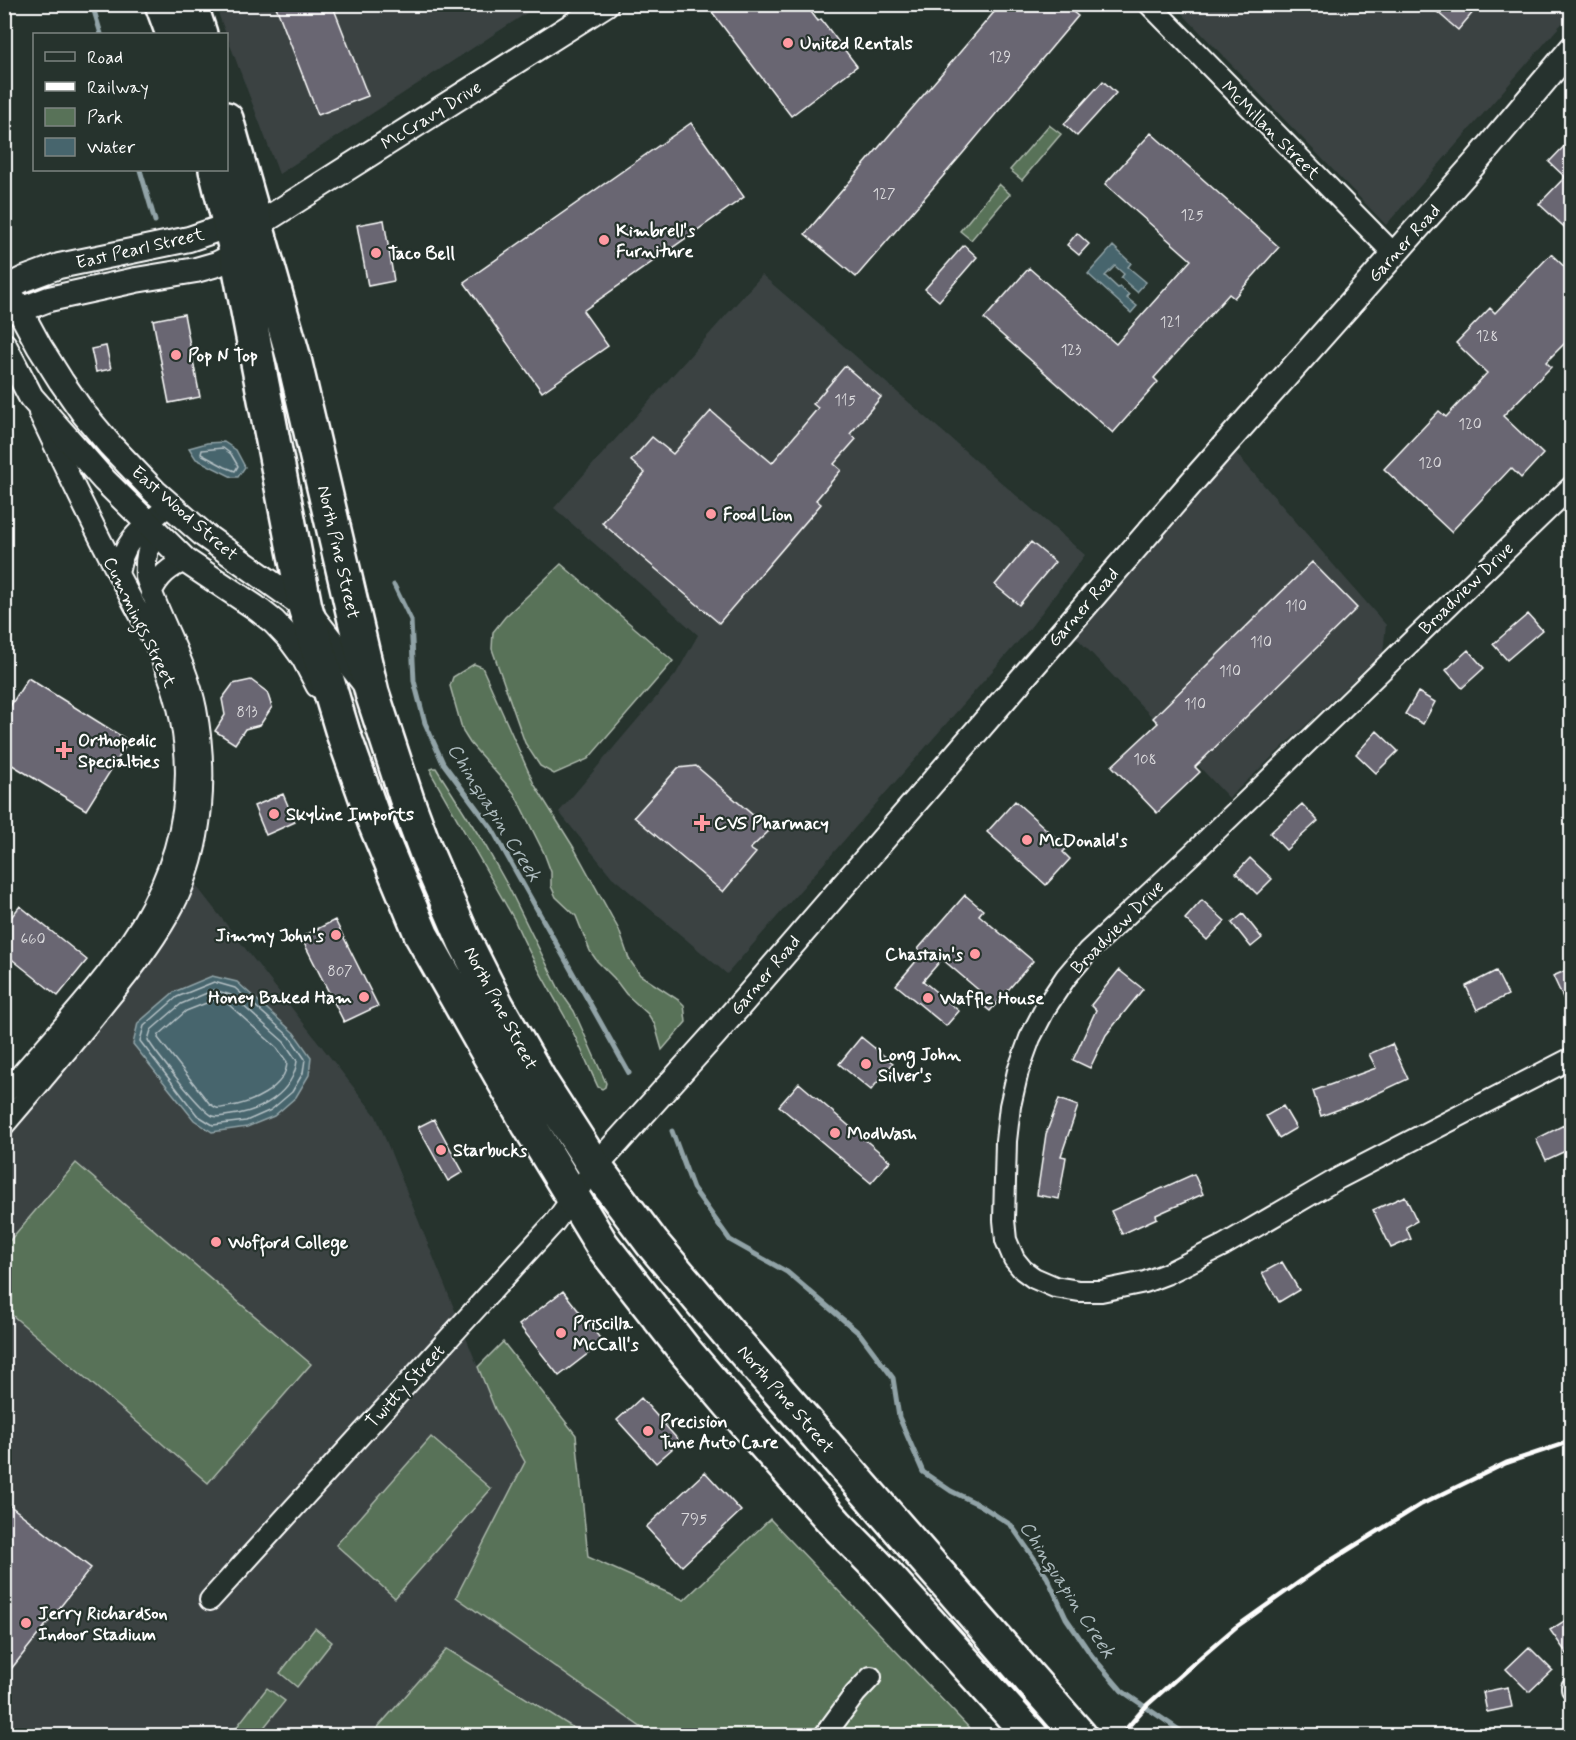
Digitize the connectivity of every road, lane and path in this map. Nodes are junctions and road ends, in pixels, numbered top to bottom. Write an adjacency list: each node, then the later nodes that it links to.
1 (162, 4): 5 (highway)
2 (190, 4): 6 (highway)
3 (606, 4): 10 (street, McCravy Drive)
4 (1149, 4): 11 (street, McMillan Street)
5 (174, 33)
6 (200, 33)
7 (1572, 48): 11 (street, Garner Road)
8 (228, 134): 10 (highway, North Pine Street)
9 (216, 171): 10 (highway, North Pine Street)
10 (241, 235): 12 (street, East Pearl Street); 12 (street, East Pearl Street); 23 (highway, North Pine Street); 24 (highway, North Pine Street)
11 (1394, 254): 29 (street, Garner Road)
12 (8, 295): 18 (street, East Wood Street)
13 (4, 345): 14 (street, East Wood Street)
14 (31, 398): 15 (street, Cummings Street); 16 (street, East Wood Street)
15 (69, 477): 16 (street); 21 (street, Cummings Street)
16 (104, 480): 19 (street, East Wood Street)
17 (1572, 486): 26 (street, Broadview Drive)
18 (169, 505): 19 (street); 23 (street, East Wood Street)
19 (152, 527): 20 (street, East Wood Street); 21 (street); 22 (street, Cummings Street)
20 (186, 561): 22 (street); 25 (street, East Wood Street)
21 (118, 574): 27 (street, Cummings Street)
22 (151, 593): 28 (street, Cummings Street)
23 (305, 607): 24 (street, East Wood Street); 25 (highway, North Pine Street)
24 (372, 693): 29 (highway, North Pine Street)
25 (344, 733): 30 (highway, North Pine Street)
26 (1572, 1058)
27 (4, 1094)
28 (4, 1125)
29 (595, 1167): 30 (street, Twitty Street); 35 (highway, North Pine Street)
30 (573, 1197): 31 (street, Twitty Street); 34 (highway, North Pine Street)
31 (210, 1600)
32 (871, 1677): 33 (street)
33 (824, 1736)
34 (1031, 1736)
35 (1080, 1736)

